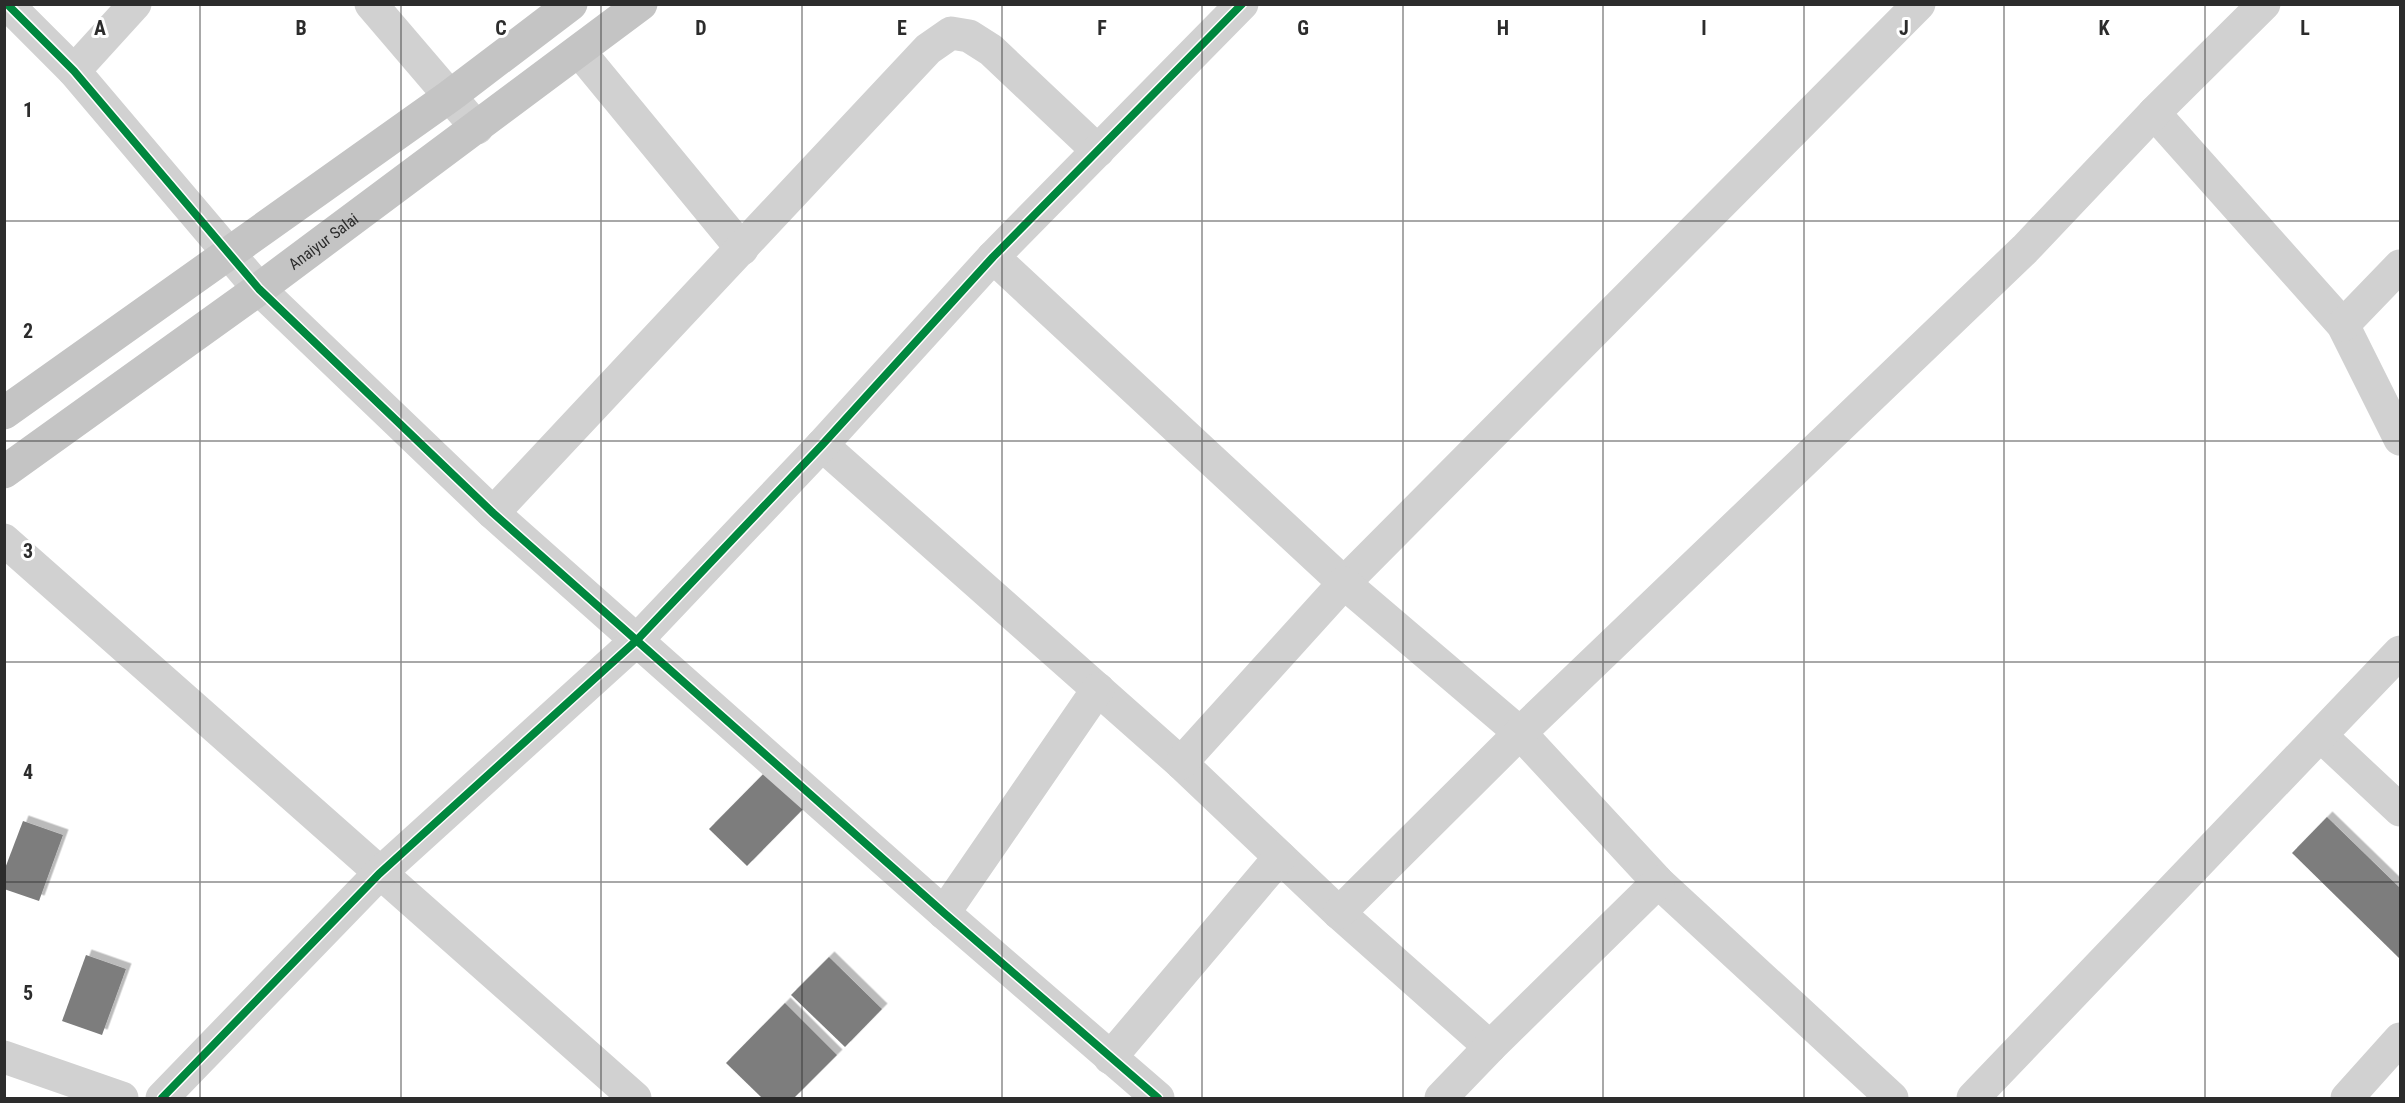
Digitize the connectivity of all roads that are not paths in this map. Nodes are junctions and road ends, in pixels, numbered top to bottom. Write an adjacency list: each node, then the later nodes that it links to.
1 (7, 4): 10 (street)
2 (135, 4): 10 (street)
3 (371, 4): 11 (street)
4 (571, 4): 11 (main road)
5 (641, 4): 9 (main road, Anaiyur Salai)
6 (1242, 4): 14 (street)
7 (1919, 4): 27 (street)
8 (2264, 4): 12 (street)
9 (579, 51): 13 (main road, Anaiyur Salai); 15 (street)
10 (74, 71): 16 (street)
11 (450, 96): 13 (street); 16 (main road)
12 (2154, 113): 20 (street); 31 (street)
13 (477, 128): 19 (main road, Anaiyur Salai)
14 (1098, 151): 15 (street); 17 (street)
15 (742, 249): 25 (street)
16 (230, 255): 19 (street); 21 (main road)
17 (993, 257): 23 (street); 27 (street)
18 (2400, 266): 20 (street)
19 (259, 289): 24 (main road, Anaiyur Salai); 25 (street)
20 (2343, 325): 22 (street)
21 (4, 413)
22 (2400, 439)
23 (822, 445): 28 (street); 30 (street)
24 (4, 472)
25 (493, 513): 28 (street)
26 (4, 540): 36 (street)
27 (1344, 583): 31 (street); 33 (street)
28 (637, 640): 36 (street); 38 (street)
29 (2400, 652): 32 (street)
30 (1098, 689): 33 (street); 38 (street)
31 (1520, 733): 37 (street); 39 (street)
32 (2321, 736): 34 (street); 50 (street)
33 (1181, 763): 35 (street)
34 (2400, 810)
35 (1280, 857): 39 (street); 43 (street)
36 (379, 874): 45 (street); 46 (street)
37 (1658, 882): 41 (street); 49 (street)
38 (944, 913): 43 (street)
39 (1339, 913): 41 (street)
40 (2400, 1039): 51 (street)
41 (1490, 1047): 48 (street)
42 (4, 1057): 44 (street)
43 (1110, 1058): 47 (street)
44 (122, 1098)
45 (162, 1098)
46 (635, 1098)
47 (1158, 1098)
48 (1441, 1098)
49 (1892, 1098)
50 (1973, 1098)
51 (2347, 1098)

